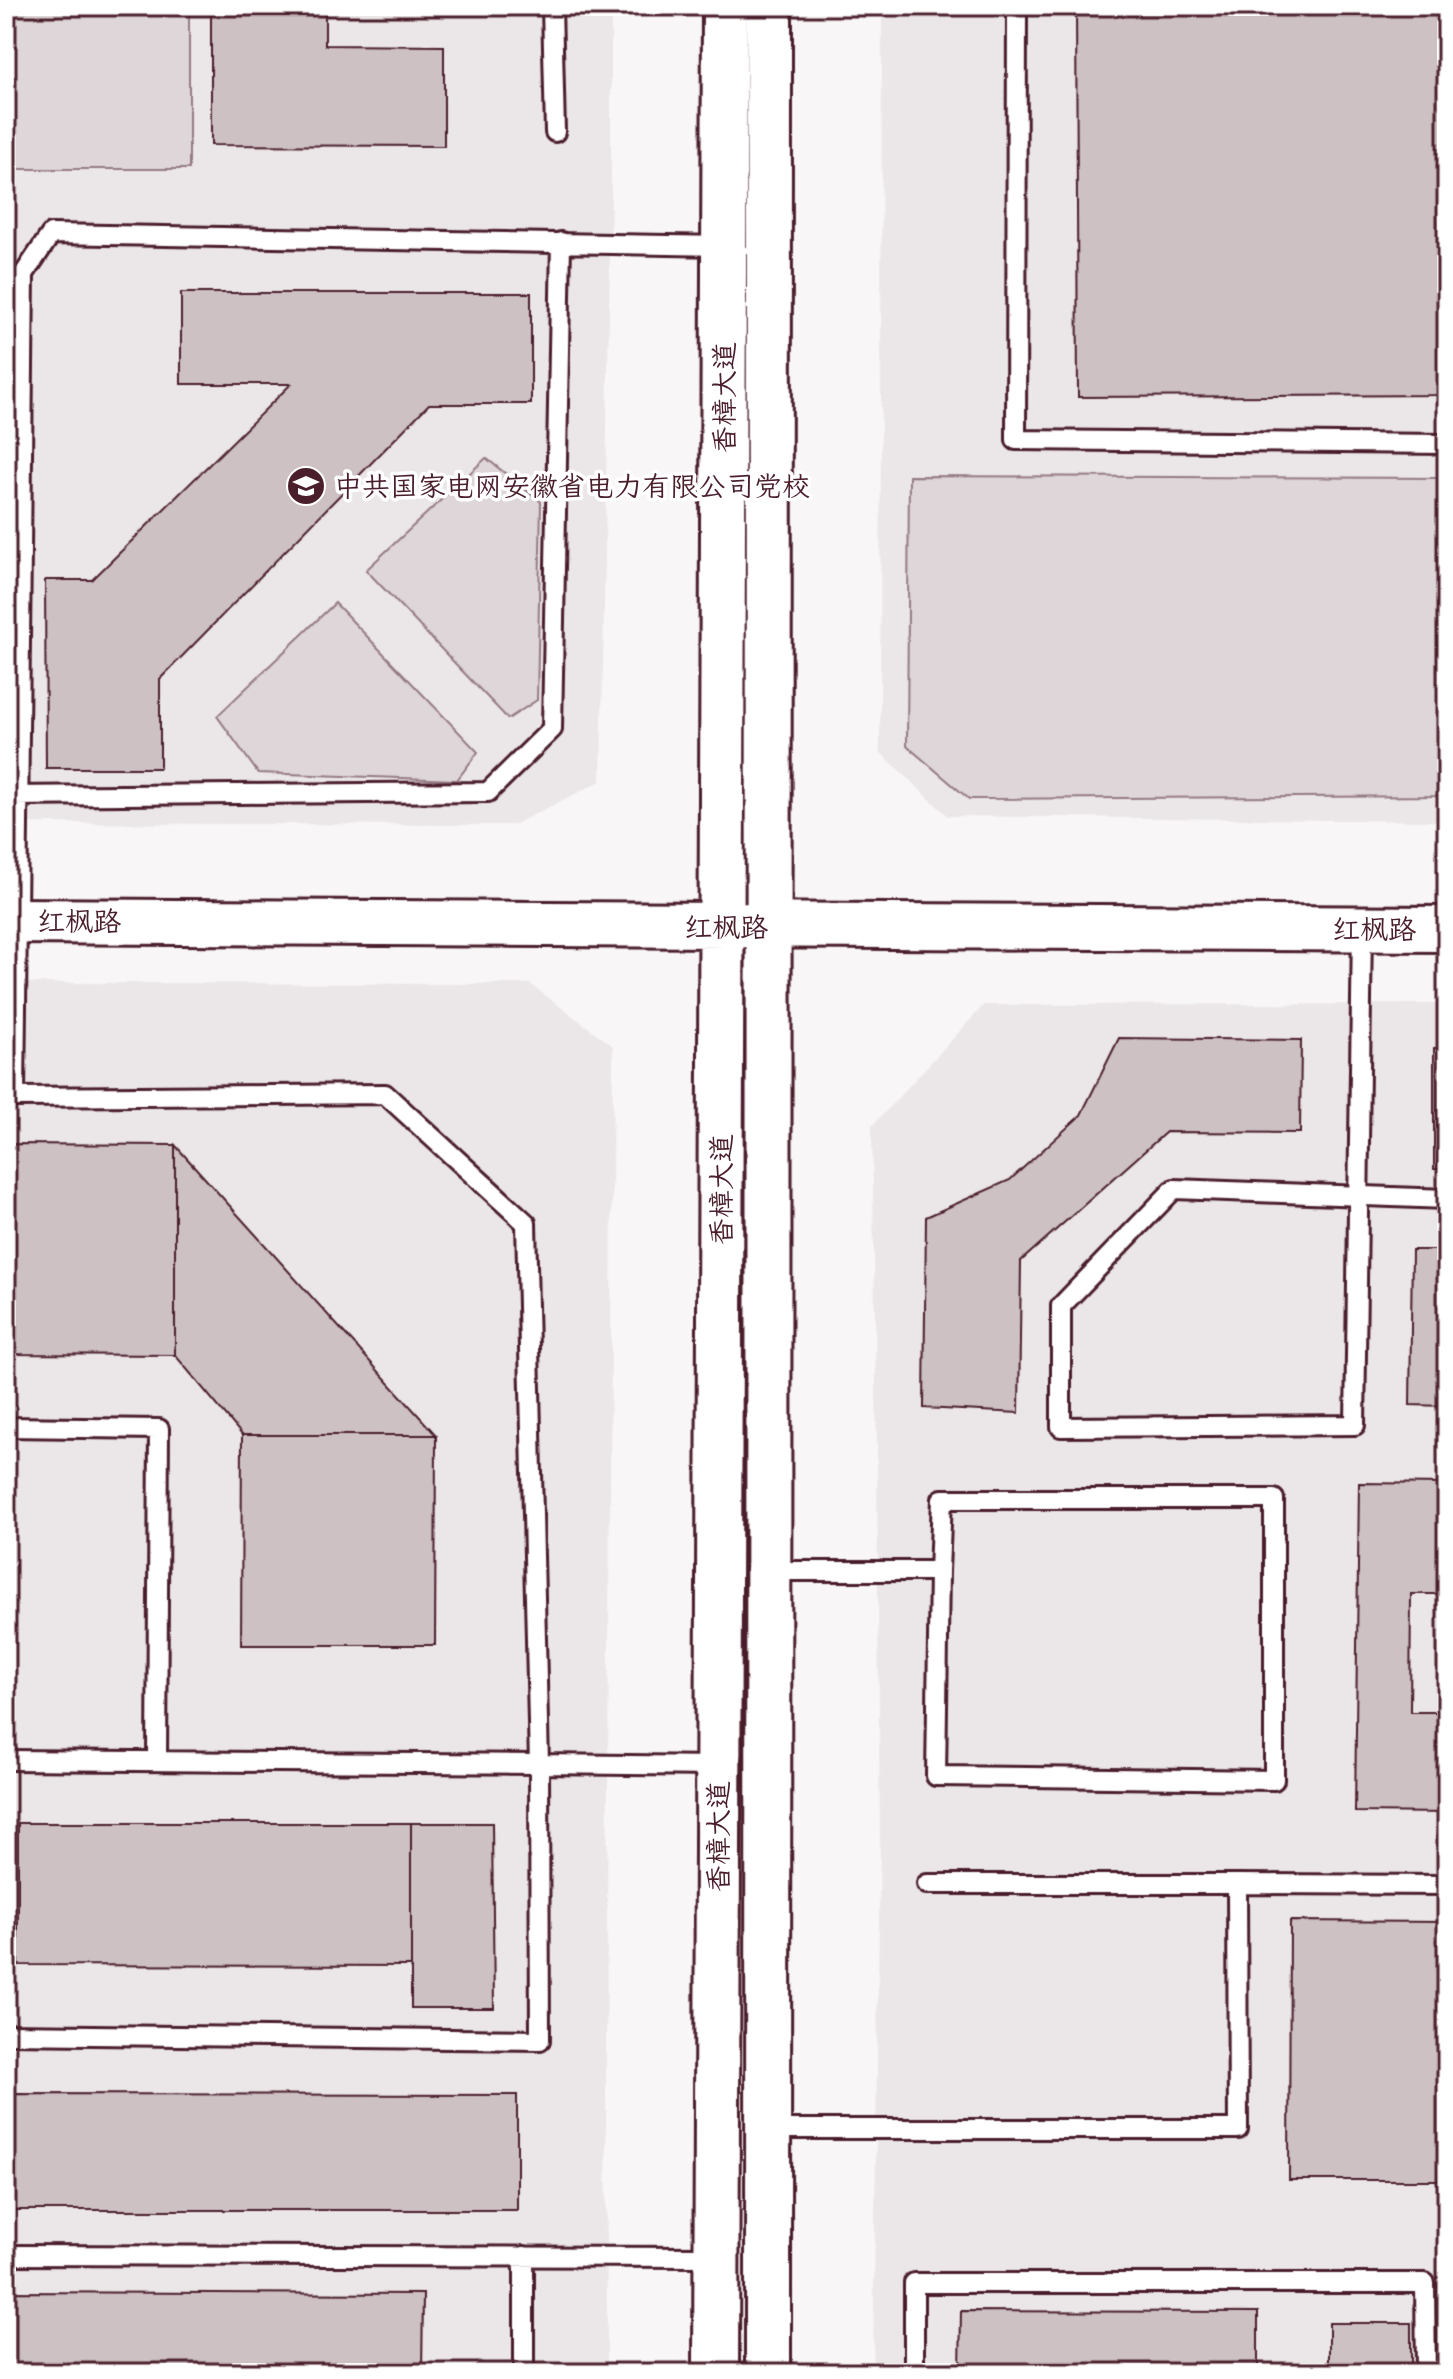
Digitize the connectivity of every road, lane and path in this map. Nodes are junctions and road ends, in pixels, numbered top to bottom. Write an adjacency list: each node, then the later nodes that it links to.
1 (552, 6): 5 (lane)
2 (725, 6): 7 (main road, 香樟大道)
3 (769, 6): 12 (main road, 香樟大道)
4 (1017, 6): 8 (lane)
5 (555, 132)
6 (561, 242): 7 (lane); 9 (lane); 9 (lane)
7 (724, 246): 11 (main road, 香樟大道)
8 (1447, 444)
9 (12, 796): 10 (lane)
10 (11, 921): 11 (main road, 红枫路); 15 (lane)
11 (722, 927): 12 (main road, 红枫路); 24 (main road, 香樟大道)
12 (769, 927): 13 (main road, 红枫路); 19 (main road, 香樟大道)
13 (1362, 929): 14 (main road, 红枫路); 16 (lane)
14 (1447, 929)
15 (11, 1097): 23 (lane)
16 (1358, 1196): 16 (lane); 17 (lane)
17 (1447, 1199)
18 (6, 1427): 22 (lane)
19 (768, 1571): 20 (lane); 29 (main road, 香樟大道)
20 (939, 1571): 20 (lane)
21 (6, 1760): 22 (lane)
22 (157, 1761): 23 (lane)
23 (539, 1764): 24 (lane); 28 (lane)
24 (718, 1766): 32 (main road, 香樟大道)
25 (927, 1884): 26 (lane)
26 (1237, 1884): 27 (lane); 29 (lane)
27 (1447, 1885)
28 (6, 2034)
29 (768, 2129): 35 (main road, 香樟大道)
30 (6, 2255): 31 (lane)
31 (524, 2256): 32 (lane); 33 (lane)
32 (716, 2257): 34 (main road, 香樟大道)
33 (524, 2373)
34 (716, 2373)
35 (768, 2373)
36 (914, 2373): 37 (lane)
37 (1426, 2373)

